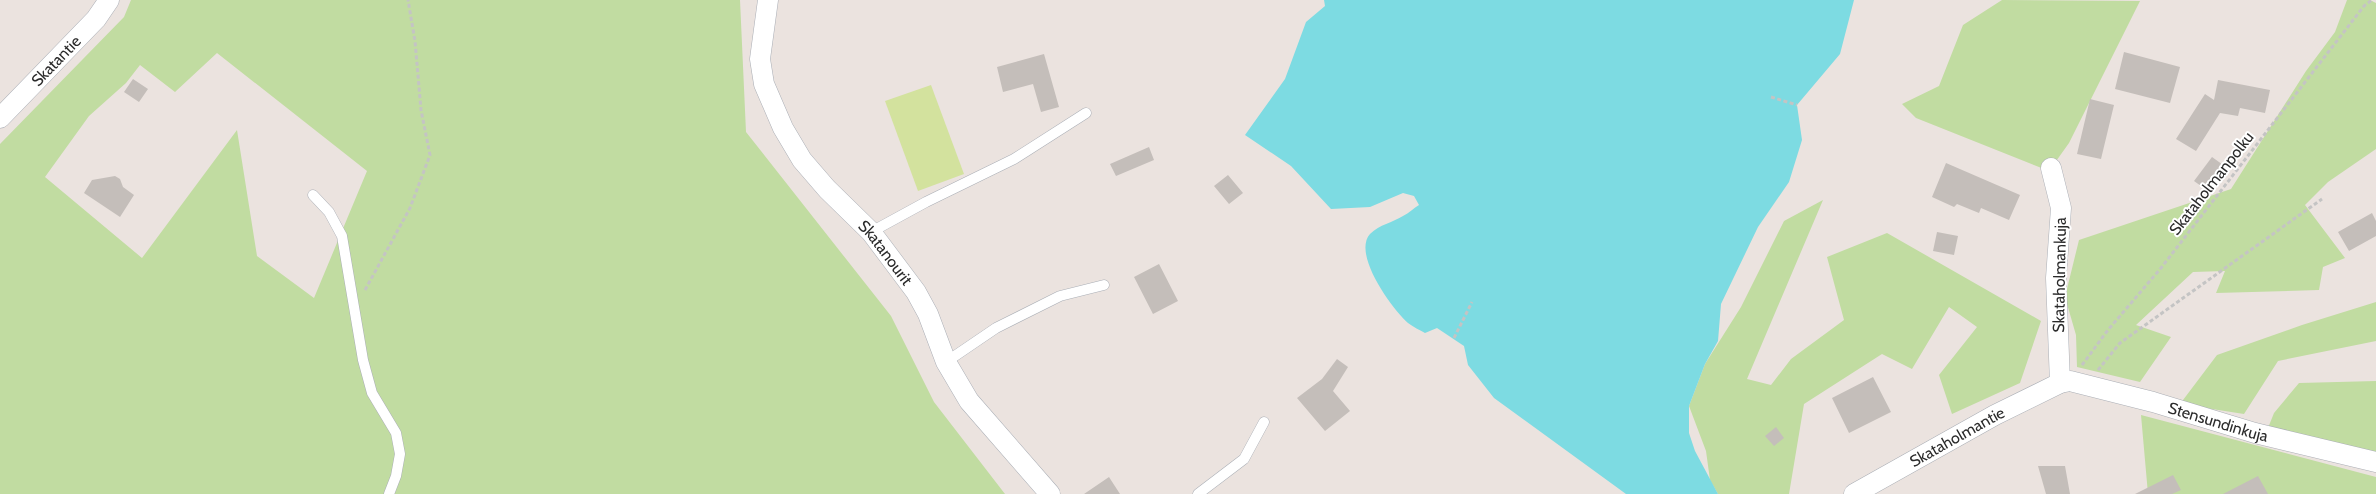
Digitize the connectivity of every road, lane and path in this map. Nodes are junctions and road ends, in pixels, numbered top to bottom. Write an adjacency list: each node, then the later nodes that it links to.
1 (109, 0): 8 (street, Skatantie)
2 (408, 0): 15 (path)
3 (768, 0): 12 (street, Skatanourit)
4 (2372, 0): 18 (path, Skataholmanpolku)
5 (1771, 97): 6 (path)
6 (1797, 105)
7 (1086, 112): 12 (lane)
8 (0, 118)
9 (2051, 168): 18 (street, Skataholmankuja)
10 (313, 195): 15 (lane)
11 (2322, 199): 18 (path)
12 (871, 232): 17 (street, Skatanourit)
13 (1104, 285): 17 (lane)
14 (1472, 302): 16 (path)
15 (355, 307): 21 (lane)
16 (1454, 338)
17 (946, 362): 22 (street, Skatanourit)
18 (2072, 384): 20 (street, Stensundinkuja); 24 (street, Skataholmantie)
19 (1264, 422): 23 (lane)
20 (2376, 462)
21 (388, 494)
22 (1050, 494)
23 (1198, 494)
24 (1854, 494)

